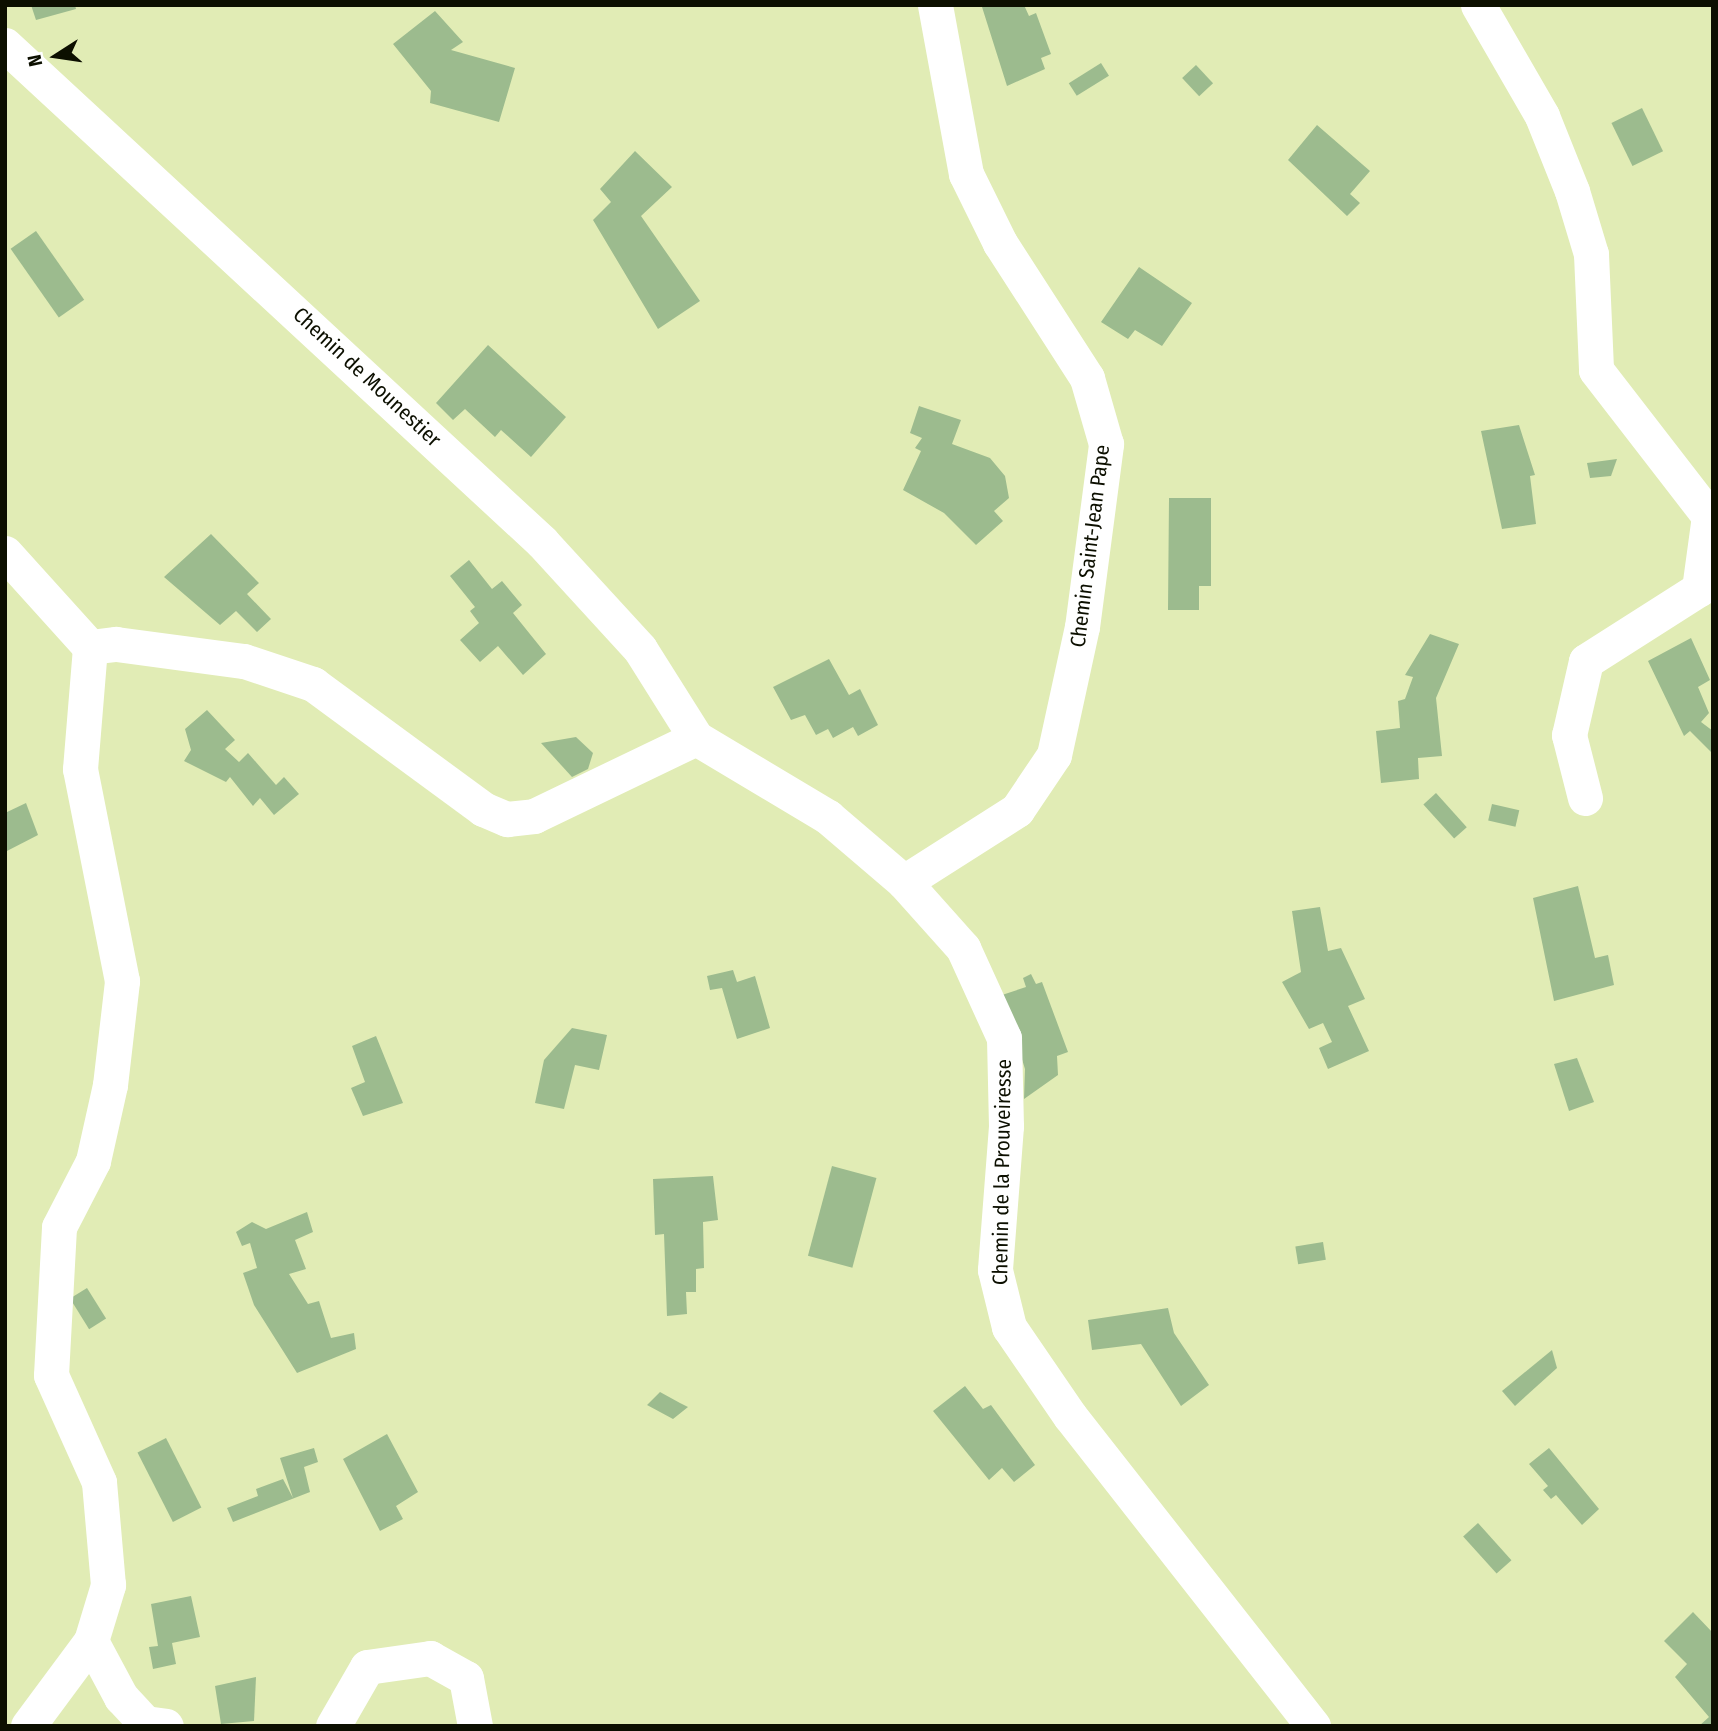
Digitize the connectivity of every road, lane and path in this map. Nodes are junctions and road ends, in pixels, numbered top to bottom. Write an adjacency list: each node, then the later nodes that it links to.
1 (935, 5): 8 (street, Chemin Saint-Jean Pape)
2 (1478, 5): 7 (street)
3 (5, 45): 6 (street, Chemin de Mounestier)
4 (5, 553): 5 (street)
5 (90, 647): 6 (street); 9 (street)
6 (696, 738): 8 (street, Chemin de la Prouveiresse)
7 (1584, 797)
8 (904, 881): 14 (street, Chemin de la Prouveiresse)
9 (91, 1641): 10 (street); 11 (street)
10 (28, 1726)
11 (166, 1726)
12 (333, 1726): 13 (street)
13 (475, 1726)
14 (1313, 1726)

